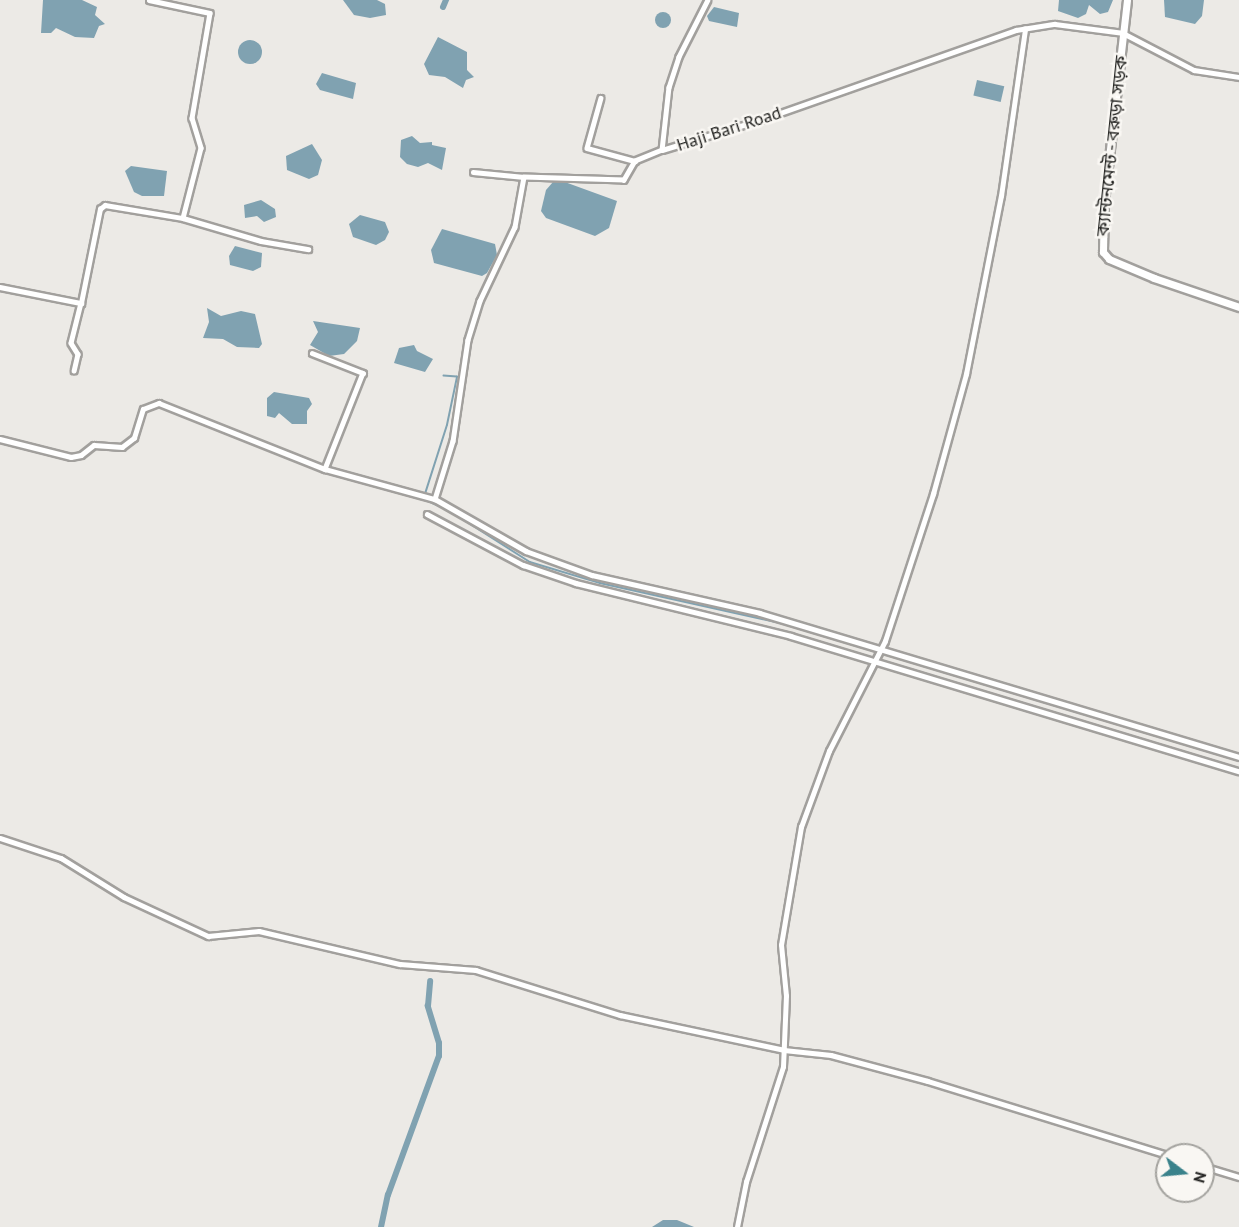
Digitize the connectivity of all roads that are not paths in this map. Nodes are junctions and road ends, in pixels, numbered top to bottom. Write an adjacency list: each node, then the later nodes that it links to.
1 (150, 0): 12 (street)
2 (708, 0): 8 (street, Haji Bari Road)
3 (1127, 0): 5 (main road, ক্যান্টনমেন্ট - বরুড়া সড়ক)
4 (1025, 28): 5 (street, Haji Bari Road); 8 (street, Haji Bari Road); 23 (street)
5 (1123, 33): 6 (street); 16 (main road, ক্যান্টনমেন্ট - বরুড়া সড়ক)
6 (1239, 77)
7 (601, 98): 9 (street)
8 (662, 150): 9 (street)
9 (635, 161): 11 (street)
10 (473, 171): 11 (street)
11 (524, 177): 21 (street)
12 (183, 218): 13 (street); 15 (street)
13 (309, 249)
14 (0, 287): 15 (street)
15 (81, 303): 18 (street)
16 (1239, 307)
17 (312, 352): 20 (street)
18 (74, 370)
19 (0, 439): 20 (street)
20 (325, 469): 21 (street)
21 (434, 498): 23 (street)
22 (427, 514): 24 (street)
23 (880, 649): 24 (street); 25 (street)
24 (876, 658): 26 (street); 28 (street)
25 (1239, 757)
26 (1239, 771)
27 (0, 838): 28 (street)
28 (784, 1050): 29 (street); 32 (street)
29 (1155, 1151)
30 (1215, 1170): 31 (street)
31 (1239, 1177)
32 (737, 1227)

